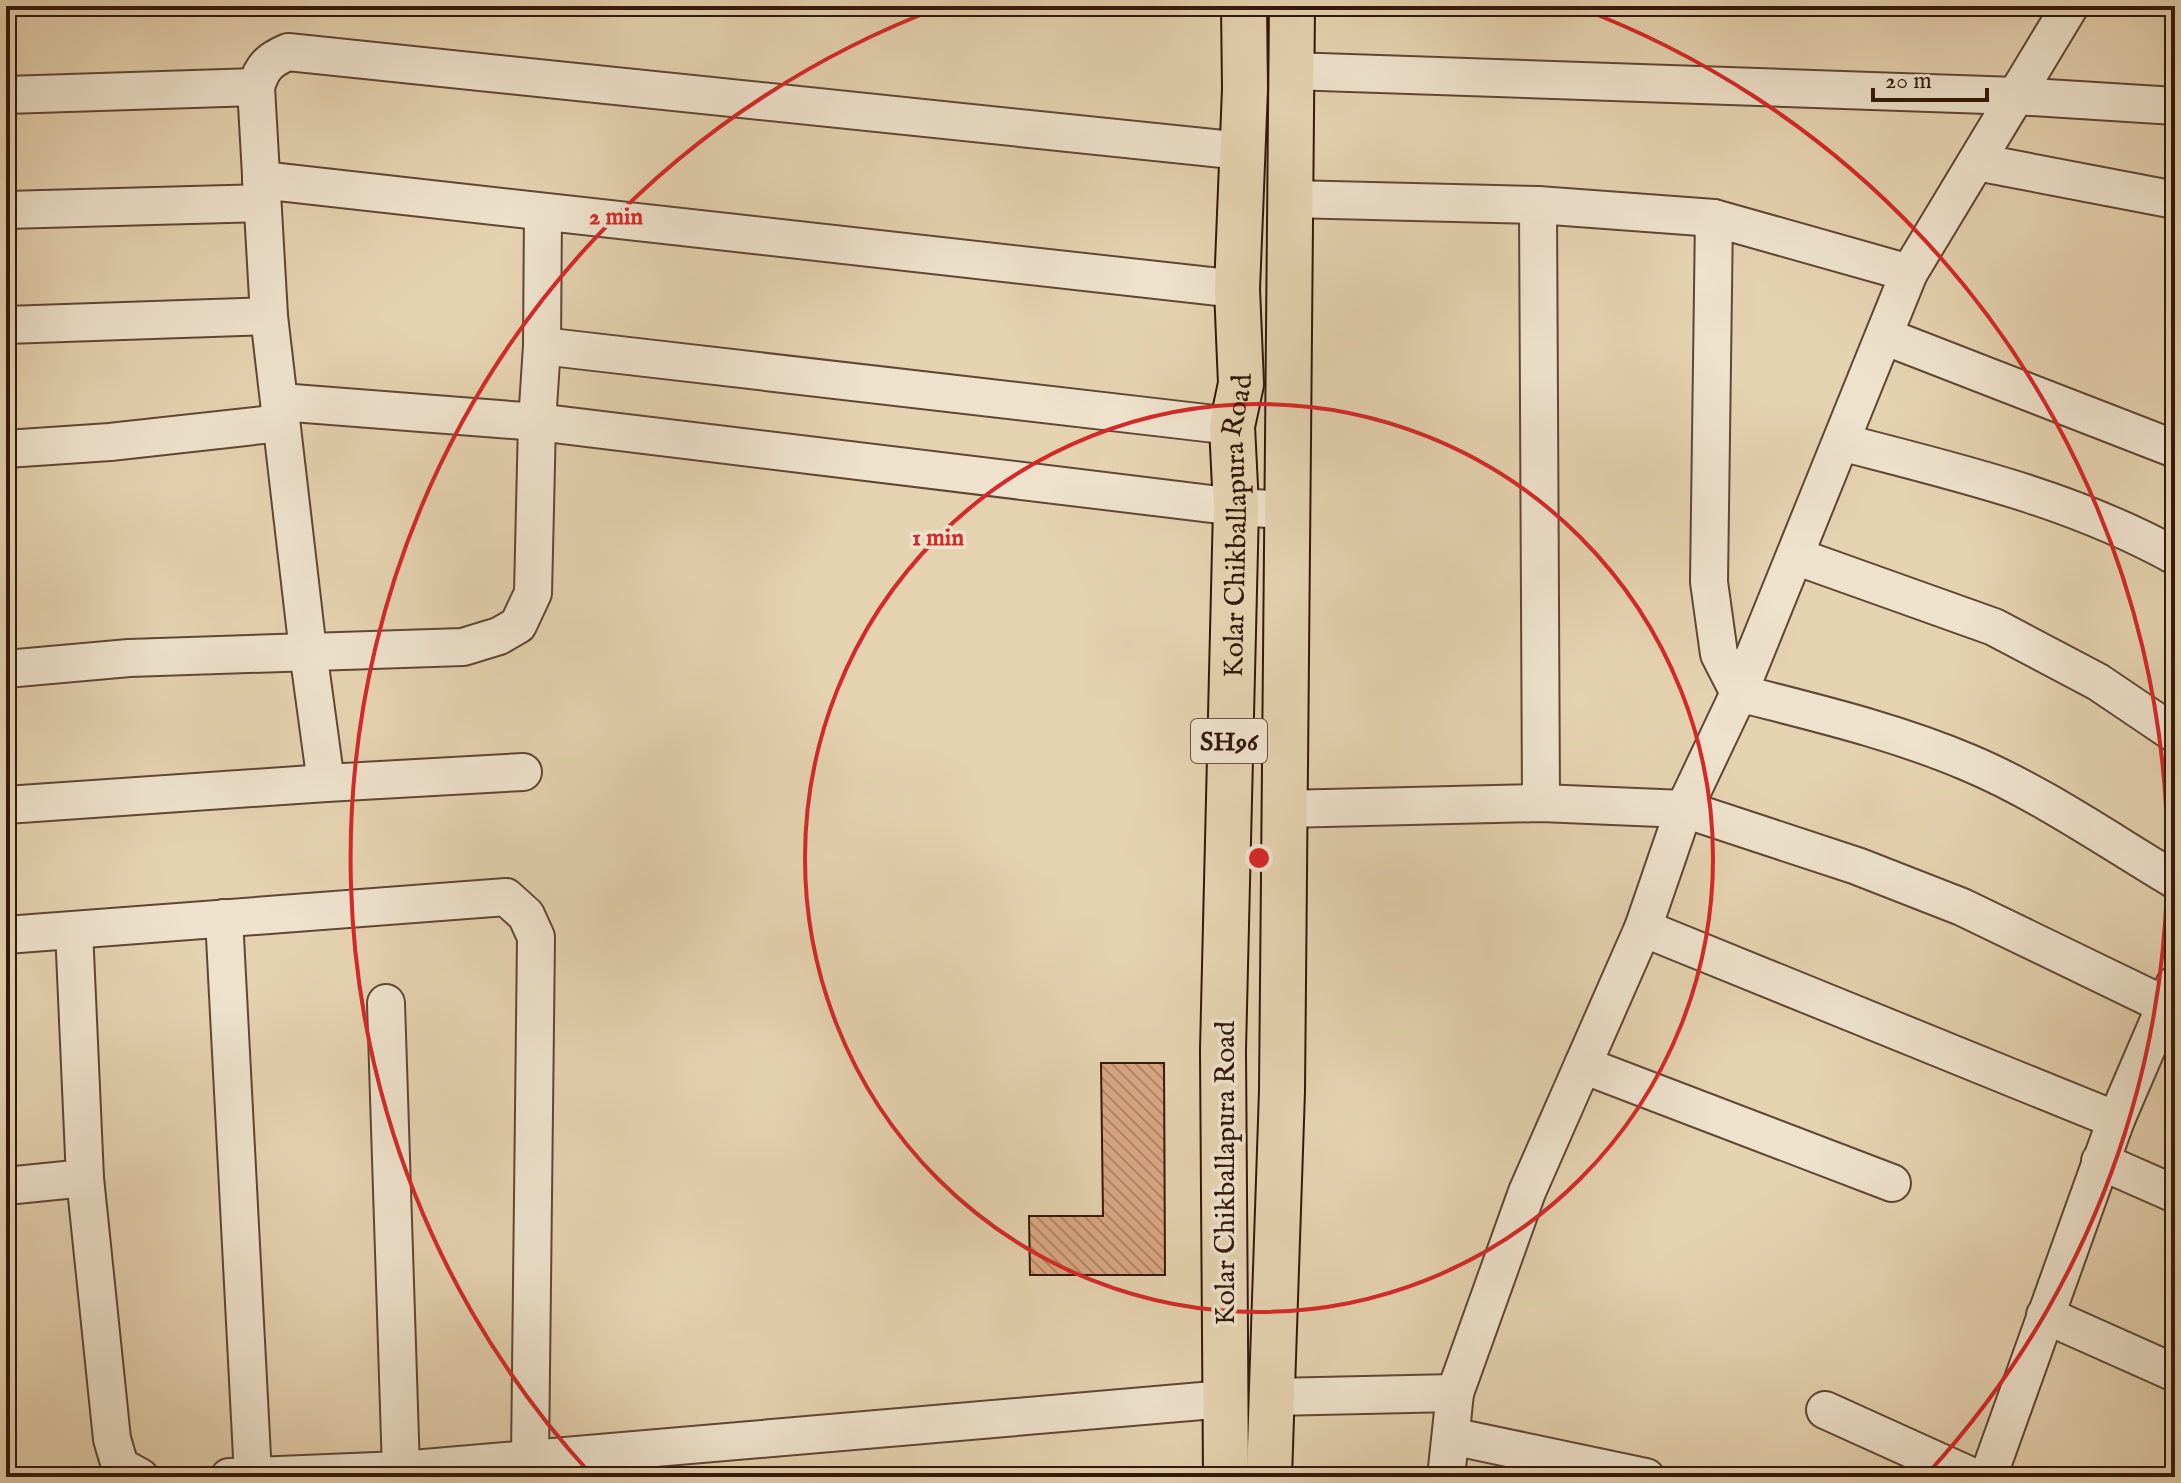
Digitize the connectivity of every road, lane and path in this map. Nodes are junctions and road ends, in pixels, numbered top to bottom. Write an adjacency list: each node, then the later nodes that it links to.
1 (1244, 6): 9 (main road, Kolar Chikballapura Road / SH96)
2 (1292, 6): 4 (main road, Kolar Chikballapura Road / SH96)
3 (2070, 6): 7 (street)
4 (1291, 71): 7 (street); 12 (main road, Kolar Chikballapura Road / SH96)
5 (256, 87): 6 (street); 9 (street); 11 (street)
6 (6, 95)
7 (2016, 96): 8 (street); 10 (street)
8 (2175, 106)
9 (1242, 151): 19 (main road, Kolar Chikballapura Road / SH96)
10 (1977, 162): 13 (street); 18 (street)
11 (261, 191): 15 (street); 16 (street); 20 (street)
12 (1290, 199): 14 (street); 31 (main road, Kolar Chikballapura Road / SH96)
13 (2175, 200)
14 (1538, 205): 17 (street); 40 (street)
15 (6, 210)
16 (543, 213): 19 (street); 23 (street)
17 (1714, 218): 18 (street); 36 (street)
18 (1909, 273): 22 (street)
19 (1237, 289): 26 (main road, Kolar Chikballapura Road / SH96)
20 (269, 316): 21 (street); 24 (street)
21 (6, 325)
22 (1884, 336): 27 (street); 29 (street)
23 (542, 346): 25 (street); 26 (street)
24 (281, 413): 25 (street); 28 (street); 34 (street)
25 (537, 422): 30 (street); 34 (street)
26 (1232, 426): 30 (main road, Kolar Chikballapura Road / SH96)
27 (1841, 442): 32 (street); 33 (street)
28 (6, 449)
29 (2175, 449)
30 (1236, 507): 31 (street); 62 (main road, Kolar Chikballapura Road / SH96)
31 (1287, 510): 42 (main road, Kolar Chikballapura Road / SH96)
32 (1795, 556): 36 (street); 37 (street)
33 (2175, 556)
34 (308, 651): 35 (street); 39 (street)
35 (6, 669)
36 (1739, 693): 43 (street); 44 (street)
37 (2175, 734)
38 (523, 772): 39 (street)
39 (326, 783): 41 (street)
40 (1541, 803): 42 (street); 43 (street)
41 (6, 805)
42 (1283, 809): 61 (main road, Kolar Chikballapura Road / SH96)
43 (1684, 809): 46 (street); 49 (street)
44 (2175, 880)
45 (224, 918): 47 (street); 65 (street); 67 (street)
46 (1643, 928): 51 (street); 52 (street)
47 (74, 930): 48 (street); 54 (street)
48 (6, 935)
49 (2171, 1000): 52 (street)
50 (386, 1003): 66 (street)
51 (1583, 1065): 55 (street); 60 (street)
52 (2116, 1120): 53 (street)
53 (2100, 1161): 57 (street); 58 (street)
54 (85, 1178): 56 (street); 68 (street)
55 (1892, 1183)
56 (6, 1186)
57 (2175, 1194)
58 (2045, 1315): 59 (street); 75 (street)
59 (2175, 1373)
60 (1455, 1393): 61 (street); 64 (street)
61 (1273, 1397): 71 (main road, Kolar Chikballapura Road / SH96)
62 (1225, 1399): 65 (street); 70 (main road, Kolar Chikballapura Road / SH96)
63 (1825, 1410): 74 (street)
64 (1451, 1436): 72 (street); 73 (street)
65 (530, 1458): 66 (street)
66 (401, 1470): 67 (street)
67 (253, 1476): 69 (street)
68 (140, 1477)
69 (229, 1477)
70 (1226, 1477)
71 (1269, 1477)
72 (1446, 1477)
73 (1646, 1477)
74 (1973, 1477)
75 (1988, 1477)

